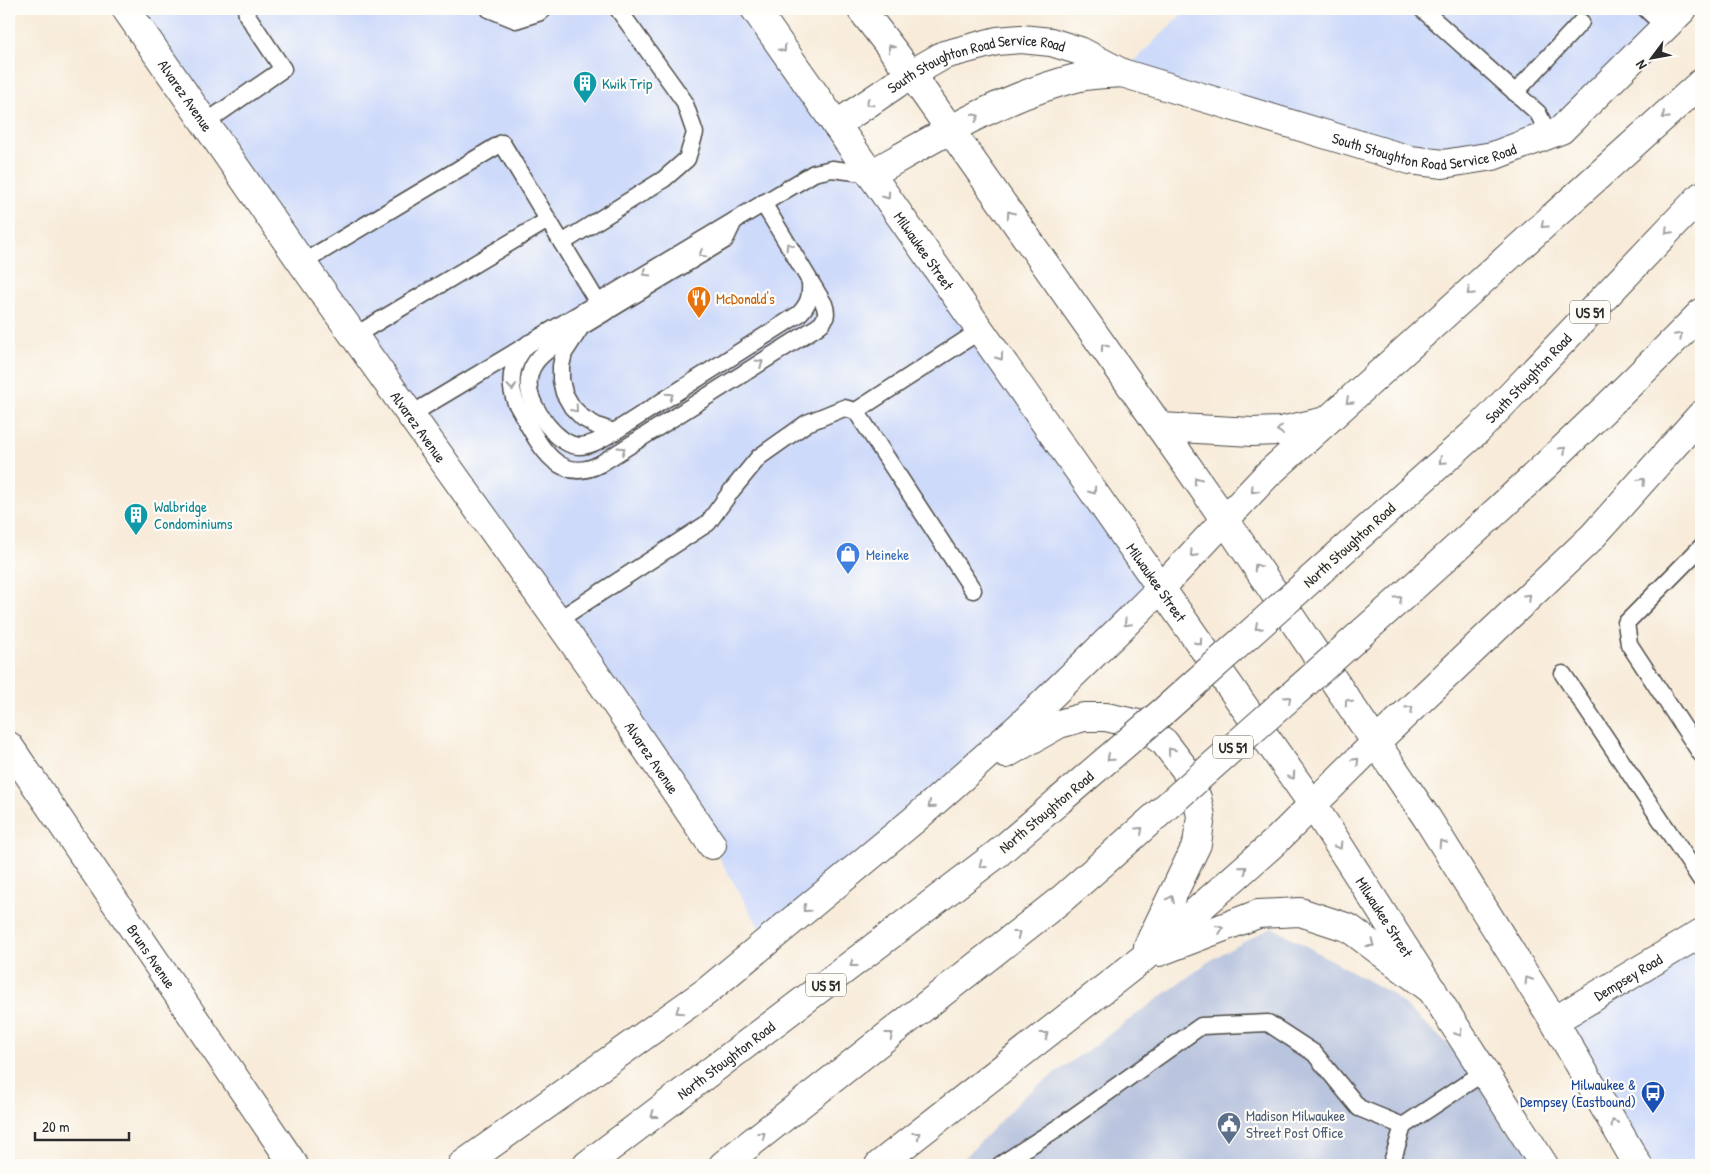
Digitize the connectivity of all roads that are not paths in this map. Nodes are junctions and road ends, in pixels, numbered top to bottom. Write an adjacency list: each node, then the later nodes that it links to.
1 (126, 9): 15 (main road, Alvarez Avenue)
2 (246, 9): 15 (lane)
3 (489, 9): 4 (lane)
4 (544, 9)
5 (618, 9): 24 (lane)
6 (755, 9): 16 (main road, Milwaukee Street, one-way to 16)
7 (861, 9): 12 (main road, one-way to 7)
8 (1422, 9): 14 (lane)
9 (1664, 15): 18 (main road, South Stoughton Road Service Road)
10 (1581, 22): 14 (lane)
11 (1122, 73): 12 (main road, South Stoughton Road Service Road); 17 (main road, South Stoughton Road Service Road, one-way to 11); 18 (main road, South Stoughton Road Service Road)
12 (911, 74): 16 (main road, South Stoughton Road Service Road, one-way to 16); 17 (main road)
13 (1701, 83): 36 (main road, one-way to 36)
14 (1515, 93): 18 (lane)
15 (205, 124): 25 (main road, Alvarez Avenue)
16 (836, 126): 19 (main road, Milwaukee Street)
17 (950, 129): 19 (main road, South Stoughton Road Service Road); 37 (main road, one-way to 17)
18 (1549, 135)
19 (871, 174): 21 (lane); 30 (main road, Milwaukee Street, one-way to 30)
20 (1701, 196): 38 (main road, South Stoughton Road / US 51, one-way to 38)
21 (763, 203): 23 (lane); 26 (lane, one-way to 21)
22 (548, 220): 24 (lane); 25 (lane); 31 (lane)
23 (734, 221): 27 (lane, one-way to 27); 29 (lane, one-way to 29)
24 (562, 243): 27 (lane)
25 (302, 263): 31 (main road, Alvarez Avenue)
26 (810, 282): 32 (lane, one-way to 26); 39 (lane, one-way to 26)
27 (598, 303): 32 (lane)
28 (1701, 313): 62 (main road, US 51, one-way to 28, bridge)
29 (581, 328): 39 (lane, one-way to 39); 39 (lane)
30 (981, 330): 33 (lane); 42 (main road, Milwaukee Street, one-way to 42)
31 (354, 336): 34 (main road, Alvarez Avenue)
32 (529, 344): 34 (lane)
33 (856, 410): 43 (lane); 44 (lane)
34 (410, 414): 44 (main road, Alvarez Avenue)
35 (1701, 415): 46 (main road, one-way to 35)
36 (1328, 421): 37 (main road, one-way to 37); 40 (main road, one-way to 40)
37 (1160, 427): 40 (main road, one-way to 37)
38 (1478, 429): 61 (main road, North Stoughton Road / US 51, one-way to 61, bridge)
39 (614, 432)
40 (1225, 520): 42 (main road, one-way to 42); 46 (main road, one-way to 40)
41 (1701, 546): 48 (lane)
42 (1161, 588): 49 (main road, one-way to 49); 50 (main road, Milwaukee Street, one-way to 50)
43 (973, 590)
44 (558, 620): 51 (main road, Alvarez Avenue)
45 (1563, 674): 52 (lane)
46 (1375, 742): 50 (main road, one-way to 46); 56 (main road, one-way to 46)
47 (9, 746): 59 (main road, Bruns Avenue)
48 (1701, 754)
49 (957, 782): 54 (main road, one-way to 49); 60 (main road, one-way to 60)
50 (1313, 805): 54 (main road, one-way to 50); 55 (main road, Milwaukee Street, one-way to 55)
51 (712, 845)
52 (1701, 880)
53 (1701, 933): 56 (main road, Dempsey Road)
54 (1142, 958): 55 (main road, one-way to 55); 63 (main road, one-way to 54)
55 (1433, 991): 57 (main road, Milwaukee Street, one-way to 57)
56 (1554, 1021): 67 (main road, one-way to 56)
57 (1484, 1072): 58 (lane); 66 (main road, Milwaukee Street)
58 (1403, 1126): 64 (lane); 65 (lane)
59 (294, 1165)
60 (462, 1165)
61 (587, 1165)
62 (723, 1165)
63 (879, 1165)
64 (1000, 1165)
65 (1394, 1165)
66 (1544, 1165)
67 (1638, 1165)

